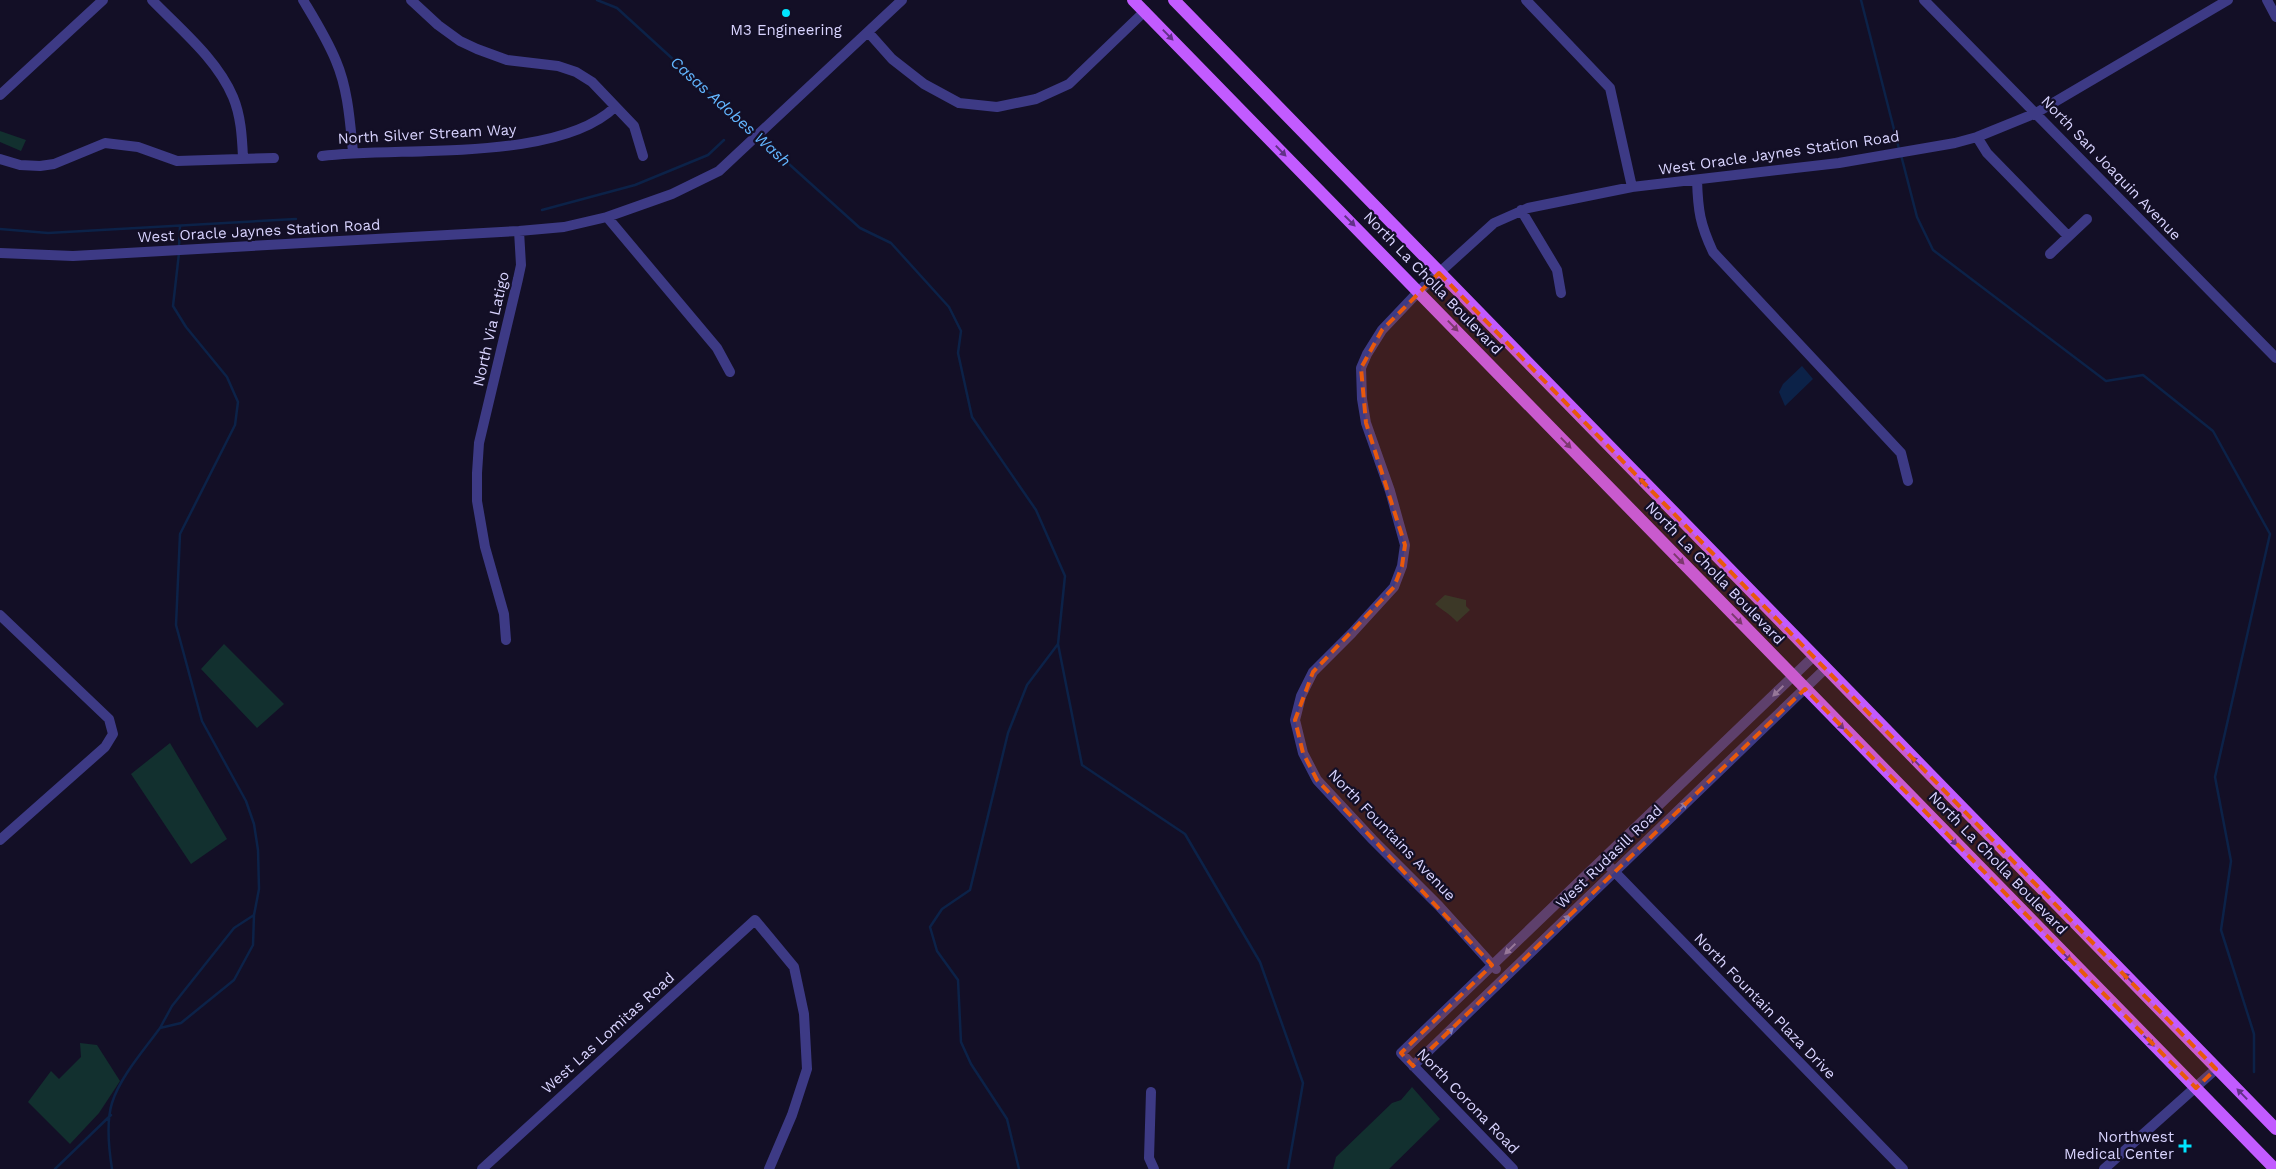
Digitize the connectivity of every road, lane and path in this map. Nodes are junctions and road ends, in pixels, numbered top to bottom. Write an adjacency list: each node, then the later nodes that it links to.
1 (103, 0): 15 (street)
2 (152, 0): 22 (street)
3 (303, 0): 19 (street)
4 (411, 0): 16 (street)
5 (902, 0): 14 (street)
6 (1133, 0): 12 (main road, North La Cholla Boulevard)
7 (1174, 0): 34 (main road, North La Cholla Boulevard)
8 (1526, 0): 26 (street)
9 (1924, 0): 17 (street, North San Joaquin Avenue)
10 (2228, 0): 17 (street, West Oracle Jaynes Station Road)
11 (2266, 0): 13 (street)
12 (1145, 11): 14 (street); 35 (main road, North La Cholla Boulevard, one-way to 35)
13 (2276, 17)
14 (868, 32): 28 (street)
15 (0, 94)
16 (615, 106): 19 (street, North Silver Stream Way); 21 (street)
17 (2036, 113): 18 (street, West Oracle Jaynes Station Road); 37 (street, North San Joaquin Avenue)
18 (1978, 137): 25 (street, West Oracle Jaynes Station Road); 31 (street)
19 (353, 152): 20 (street, North Silver Stream Way)
20 (322, 156)
21 (643, 156)
22 (243, 157): 23 (street); 24 (street)
23 (274, 158)
24 (0, 159)
25 (1697, 180): 26 (street, West Oracle Jaynes Station Road); 39 (street)
26 (1632, 187): 27 (street, West Oracle Jaynes Station Road)
27 (1521, 210): 34 (street, West Oracle Jaynes Station Road); 36 (street)
28 (607, 217): 30 (street); 38 (street)
29 (2087, 219): 31 (street)
30 (519, 231): 32 (street, West Oracle Jaynes Station Road); 41 (street, North Via Latigo)
31 (2068, 236): 33 (street)
32 (0, 253)
33 (2050, 254)
34 (1439, 273): 35 (street, West Oracle Jaynes Station Road); 42 (main road, North La Cholla Boulevard, one-way to 34)
35 (1419, 291): 44 (main road, North La Cholla Boulevard, one-way to 44); 49 (street, North Fountains Avenue)
36 (1561, 293)
37 (2276, 358)
38 (730, 372)
39 (1908, 481)
40 (0, 615): 46 (street)
41 (506, 640)
42 (1813, 657): 43 (main road, North La Cholla Boulevard); 44 (street, West Rudasill Road)
43 (1825, 669): 45 (street, West Rudasill Road); 52 (main road, North La Cholla Boulevard, one-way to 43)
44 (1792, 677): 45 (main road, North La Cholla Boulevard); 49 (street, West Rudasill Road, one-way to 49)
45 (1805, 689): 48 (street, West Rudasill Road, one-way to 45); 53 (main road, North La Cholla Boulevard, one-way to 53)
46 (0, 840)
47 (1607, 864): 48 (street, North Fountain Plaza Drive)
48 (1615, 872): 51 (street, West Rudasill Road, one-way to 48); 60 (street, North Fountain Plaza Drive)
49 (1494, 967): 50 (street, West Rudasill Road)
50 (1401, 1053): 51 (street, North Corona Road)
51 (1413, 1066): 59 (street, North Corona Road)
52 (2216, 1068): 53 (street); 55 (main road, North La Cholla Boulevard, one-way to 52)
53 (2196, 1088): 61 (street); 62 (main road, North La Cholla Boulevard)
54 (1151, 1092): 58 (street)
55 (2276, 1129)
56 (482, 1169): 57 (street, West Las Lomitas Road)
57 (769, 1169)
58 (1154, 1169)
59 (1513, 1169)
60 (1903, 1169)
61 (2104, 1169)
62 (2274, 1169)

